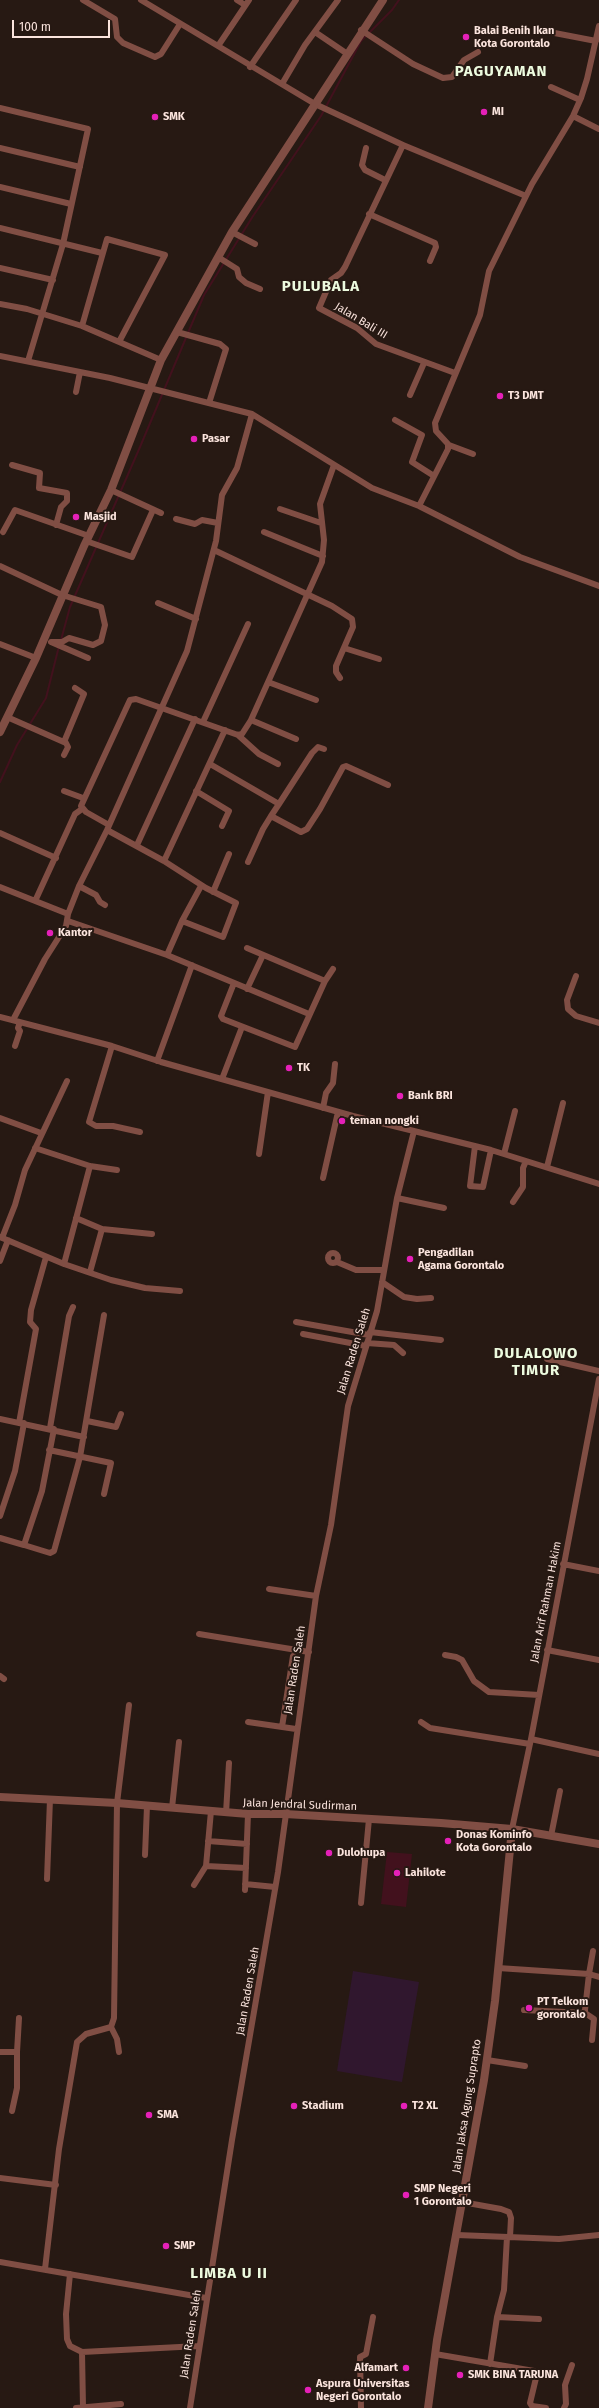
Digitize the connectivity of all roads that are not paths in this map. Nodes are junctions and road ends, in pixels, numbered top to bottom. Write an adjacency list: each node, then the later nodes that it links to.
1 (83, 0): 8 (street)
2 (141, 0): 8 (street)
3 (237, 0): 7 (street)
4 (296, 0): 17 (street)
5 (338, 0): 12 (street)
6 (382, 0): 11 (street)
7 (247, 3): 14 (street)
8 (180, 24): 14 (street)
9 (599, 26): 13 (street)
10 (539, 30): 13 (street)
11 (363, 31): 15 (street); 16 (street)
12 (315, 32): 16 (street); 18 (street)
13 (596, 41): 20 (street)
14 (218, 46): 17 (street)
15 (478, 52)
16 (346, 53): 21 (street)
17 (250, 67): 18 (street)
18 (284, 85): 21 (street)
19 (551, 87): 20 (street)
20 (580, 100): 23 (street)
21 (318, 105): 25 (street); 35 (street)
22 (0, 108): 28 (street)
23 (572, 116): 24 (street); 31 (street)
24 (599, 129)
25 (403, 145): 29 (street, Jalan Bali III); 31 (street)
26 (0, 148): 28 (street)
27 (366, 148): 29 (street)
28 (80, 167): 32 (street)
29 (385, 180): 33 (street, Jalan Bali III)
30 (0, 187): 32 (street)
31 (526, 196): 54 (street)
32 (71, 204): 36 (street)
33 (369, 214): 40 (street); 52 (street, Jalan Bali III)
34 (0, 228): 36 (street)
35 (234, 233): 37 (street); 39 (street)
36 (63, 244): 38 (street); 42 (street)
37 (255, 244)
38 (102, 253): 46 (street); 48 (street)
39 (220, 258): 43 (street); 47 (street)
40 (430, 261)
41 (0, 268): 42 (street)
42 (53, 280): 45 (street)
43 (260, 289)
44 (0, 304): 45 (street)
45 (42, 314): 46 (street); 51 (street)
46 (82, 326): 48 (street)
47 (178, 333): 50 (street); 58 (street)
48 (120, 340): 50 (street)
49 (0, 356): 51 (street)
50 (162, 360): 55 (street)
51 (28, 361): 53 (street)
52 (424, 363): 54 (street, Jalan Bali III); 57 (street)
53 (80, 372): 55 (street); 56 (street)
54 (455, 373): 61 (street)
55 (153, 388): 58 (street); 66 (street)
56 (76, 392)
57 (410, 395)
58 (211, 398): 59 (street)
59 (252, 414): 64 (street); 72 (street)
60 (395, 420): 65 (street)
61 (449, 445): 62 (street); 65 (street)
62 (473, 454)
63 (12, 465): 74 (street)
64 (334, 465): 67 (street); 73 (street)
65 (434, 476): 67 (street)
66 (113, 491): 69 (street); 77 (street)
67 (419, 506): 81 (street)
68 (280, 509): 73 (street)
69 (153, 510): 70 (street); 77 (street)
70 (161, 513)
71 (176, 519): 72 (street)
72 (218, 523): 78 (street)
73 (321, 523): 79 (street)
74 (56, 524): 75 (street); 77 (street)
75 (3, 532)
76 (264, 532): 79 (street)
77 (92, 542): 83 (street)
78 (214, 550): 82 (street); 85 (street)
79 (323, 556): 82 (street)
80 (0, 566): 83 (street)
81 (599, 586)
82 (307, 594): 89 (street); 94 (street)
83 (66, 596): 87 (street); 87 (street)
84 (158, 603): 85 (street)
85 (196, 619): 97 (street)
86 (248, 624): 101 (street)
87 (55, 643): 90 (street); 91 (street)
88 (2, 645): 90 (street)
89 (344, 648): 92 (street); 93 (street)
90 (36, 658): 98 (street)
91 (88, 658)
92 (379, 659)
93 (340, 678)
94 (268, 682): 96 (street); 100 (street)
95 (75, 688): 106 (street)
96 (316, 700)
97 (162, 709): 99 (street); 114 (street); 119 (street)
98 (7, 717): 102 (street); 106 (street)
99 (195, 719): 101 (street); 121 (street)
100 (251, 720): 104 (street); 105 (street)
101 (203, 722): 103 (street)
102 (1, 728)
103 (225, 730): 104 (street); 109 (street)
104 (238, 735): 110 (street)
105 (296, 739)
106 (64, 742): 108 (street)
107 (324, 750): 115 (street)
108 (64, 755)
109 (210, 764): 113 (street); 115 (street)
110 (278, 764)
111 (388, 785): 117 (street)
112 (64, 791): 114 (street)
113 (196, 791): 118 (street); 124 (street)
114 (83, 798): 116 (street)
115 (279, 804): 117 (street)
116 (82, 809): 119 (street); 123 (street)
117 (271, 816): 125 (street)
118 (222, 826)
119 (108, 827): 121 (street); 126 (street)
120 (0, 833): 123 (street)
121 (137, 845): 124 (street)
122 (229, 854): 129 (street)
123 (56, 858): 130 (street)
124 (164, 861): 127 (street)
125 (248, 862)
126 (79, 886): 131 (street); 132 (street)
127 (202, 886): 129 (street); 134 (street)
128 (0, 887): 130 (street)
129 (213, 892): 134 (street)
130 (36, 899): 132 (street)
131 (105, 905)
132 (68, 914): 133 (street)
133 (68, 921): 136 (street); 146 (street)
134 (182, 921): 136 (street)
135 (247, 948): 137 (street)
136 (167, 955): 138 (street)
137 (263, 955): 141 (street); 143 (street)
138 (192, 965): 142 (street); 152 (street)
139 (333, 969): 141 (street)
140 (576, 976): 148 (street)
141 (325, 981): 144 (street)
142 (234, 983): 143 (street); 149 (street)
143 (247, 989): 144 (street)
144 (309, 1014): 149 (street)
145 (0, 1017): 146 (street)
146 (13, 1020): 147 (street)
147 (20, 1022): 150 (street); 151 (street)
148 (599, 1023)
149 (242, 1027): 154 (street)
150 (15, 1046)
151 (112, 1046): 152 (street); 163 (street)
152 (157, 1061): 154 (street)
153 (335, 1064): 158 (street)
154 (222, 1079): 156 (street)
155 (66, 1081): 164 (street)
156 (268, 1092): 158 (street); 168 (street)
157 (563, 1103): 172 (street)
158 (323, 1108): 160 (street)
159 (515, 1111): 169 (street)
160 (338, 1112): 162 (street); 174 (street)
161 (0, 1118): 164 (street)
162 (414, 1131): 165 (street); 176 (street, Jalan Raden Saleh)
163 (140, 1132)
164 (41, 1133): 166 (street)
165 (475, 1146): 167 (street); 167 (street)
166 (35, 1148): 171 (street); 182 (street)
167 (491, 1150): 169 (street)
168 (259, 1154)
169 (504, 1154): 170 (street)
170 (526, 1160): 172 (street); 177 (street)
171 (90, 1166): 173 (street); 179 (street)
172 (547, 1167): 175 (street)
173 (116, 1170)
174 (323, 1178)
175 (599, 1184)
176 (397, 1198): 178 (street); 187 (street, Jalan Raden Saleh)
177 (513, 1202)
178 (444, 1208)
179 (76, 1218): 180 (street); 186 (street)
180 (102, 1229): 181 (street); 188 (street)
181 (152, 1234)
182 (3, 1238): 183 (street); 184 (street)
183 (46, 1257): 186 (street); 208 (street)
184 (0, 1261)
185 (336, 1262): 187 (street)
186 (64, 1264): 188 (street)
187 (384, 1270): 189 (street, Jalan Raden Saleh)
188 (90, 1272): 190 (street)
189 (382, 1282): 191 (street); 195 (street, Jalan Raden Saleh)
190 (180, 1291)
191 (431, 1298)
192 (73, 1307): 209 (street)
193 (104, 1315): 207 (street)
194 (296, 1322): 195 (street)
195 (369, 1333): 197 (street); 198 (street, Jalan Raden Saleh)
196 (303, 1334): 198 (street)
197 (441, 1340)
198 (367, 1344): 199 (street); 220 (street, Jalan Raden Saleh)
199 (403, 1353)
200 (547, 1360): 201 (street)
201 (599, 1371)
202 (599, 1379): 204 (street, Jalan Arif Rahman Hakim)
203 (121, 1414): 207 (street)
204 (592, 1414): 205 (street); 217 (street, Jalan Arif Rahman Hakim)
205 (599, 1416)
206 (0, 1420): 208 (street)
207 (87, 1421): 210 (street)
208 (22, 1423): 209 (street); 214 (street)
209 (52, 1429): 210 (street); 211 (street)
210 (84, 1437): 212 (street)
211 (49, 1450): 212 (street); 216 (street)
212 (80, 1457): 213 (street); 216 (street)
213 (104, 1494)
214 (0, 1516)
215 (0, 1538): 216 (street)
216 (24, 1545)
217 (563, 1564): 218 (street); 222 (street, Jalan Arif Rahman Hakim)
218 (599, 1571)
219 (269, 1589): 220 (street)
220 (316, 1596): 223 (street, Jalan Raden Saleh)
221 (199, 1634): 223 (street)
222 (547, 1650): 226 (street); 227 (street, Jalan Arif Rahman Hakim)
223 (308, 1652): 232 (street, Jalan Raden Saleh)
224 (445, 1655): 227 (street)
225 (293, 1656): 231 (street)
226 (599, 1660)
227 (539, 1695): 233 (street, Jalan Arif Rahman Hakim)
228 (130, 1705): 240 (street)
229 (248, 1722): 231 (street)
230 (421, 1722): 233 (street)
231 (282, 1727): 232 (street)
232 (296, 1729): 246 (street, Jalan Raden Saleh)
233 (531, 1741): 235 (street); 248 (street, Jalan Arif Rahman Hakim)
234 (180, 1742): 242 (street)
235 (599, 1754)
236 (229, 1763): 244 (street)
237 (560, 1791): 249 (street)
238 (0, 1796): 239 (street, Jalan Jendral Sudirman)
239 (50, 1800): 240 (street, Jalan Jendral Sudirman); 256 (street)
240 (118, 1803): 241 (street, Jalan Jendral Sudirman); 268 (street)
241 (147, 1806): 242 (street, Jalan Jendral Sudirman); 253 (street)
242 (172, 1808): 243 (street, Jalan Jendral Sudirman)
243 (211, 1811): 244 (street, Jalan Jendral Sudirman); 250 (street)
244 (226, 1813): 245 (street, Jalan Jendral Sudirman)
245 (248, 1814): 246 (street, Jalan Jendral Sudirman); 251 (street)
246 (285, 1814): 247 (street, Jalan Jendral Sudirman); 258 (street, Jalan Raden Saleh)
247 (369, 1819): 248 (street, Jalan Jendral Sudirman); 259 (street)
248 (512, 1829): 249 (street, Jalan Jendral Sudirman); 261 (street, Jalan Jaksa Agung Suprapto)
249 (551, 1836): 252 (street, Jalan Jendral Sudirman)
250 (208, 1841): 251 (street); 254 (street)
251 (247, 1844): 255 (street)
252 (599, 1844)
253 (145, 1855)
254 (206, 1866): 255 (street); 257 (street)
255 (246, 1868): 258 (street)
256 (47, 1879)
257 (194, 1885)
258 (275, 1888): 285 (street, Jalan Raden Saleh)
259 (361, 1903)
260 (594, 1951): 262 (street)
261 (498, 1968): 262 (street); 273 (street, Jalan Jaksa Agung Suprapto)
262 (589, 1974): 263 (street); 265 (street)
263 (599, 1977)
264 (524, 2010): 265 (street)
265 (585, 2013): 266 (street)
266 (596, 2017): 269 (street)
267 (19, 2018): 271 (street)
268 (111, 2027): 272 (street); 277 (street)
269 (592, 2040)
270 (0, 2052): 271 (street)
271 (17, 2052): 275 (street)
272 (119, 2052)
273 (487, 2060): 274 (street); 278 (street, Jalan Jaksa Agung Suprapto)
274 (525, 2066)
275 (12, 2111)
276 (0, 2178): 277 (street)
277 (56, 2185): 283 (street)
278 (462, 2202): 279 (street, Jalan Jaksa Agung Suprapto); 281 (street)
279 (457, 2235): 281 (street); 291 (street, Jalan Jaksa Agung Suprapto)
280 (599, 2235): 281 (street)
281 (508, 2237): 287 (street)
282 (0, 2262): 283 (street)
283 (45, 2269): 284 (street)
284 (70, 2274): 285 (street); 290 (street)
285 (206, 2298): 289 (street, Jalan Raden Saleh)
286 (373, 2317): 297 (street)
287 (497, 2317): 288 (street); 292 (street)
288 (539, 2319)
289 (199, 2346): 290 (street); 296 (street, Jalan Raden Saleh)
290 (82, 2352): 295 (street)
291 (435, 2354): 292 (street); 298 (street, Jalan Jaksa Agung Suprapto)
292 (490, 2364): 299 (street)
293 (572, 2365): 300 (street)
294 (121, 2404): 295 (street)
295 (79, 2408)
296 (190, 2408)
297 (361, 2408)
298 (428, 2408)
299 (546, 2408)
300 (564, 2408)

